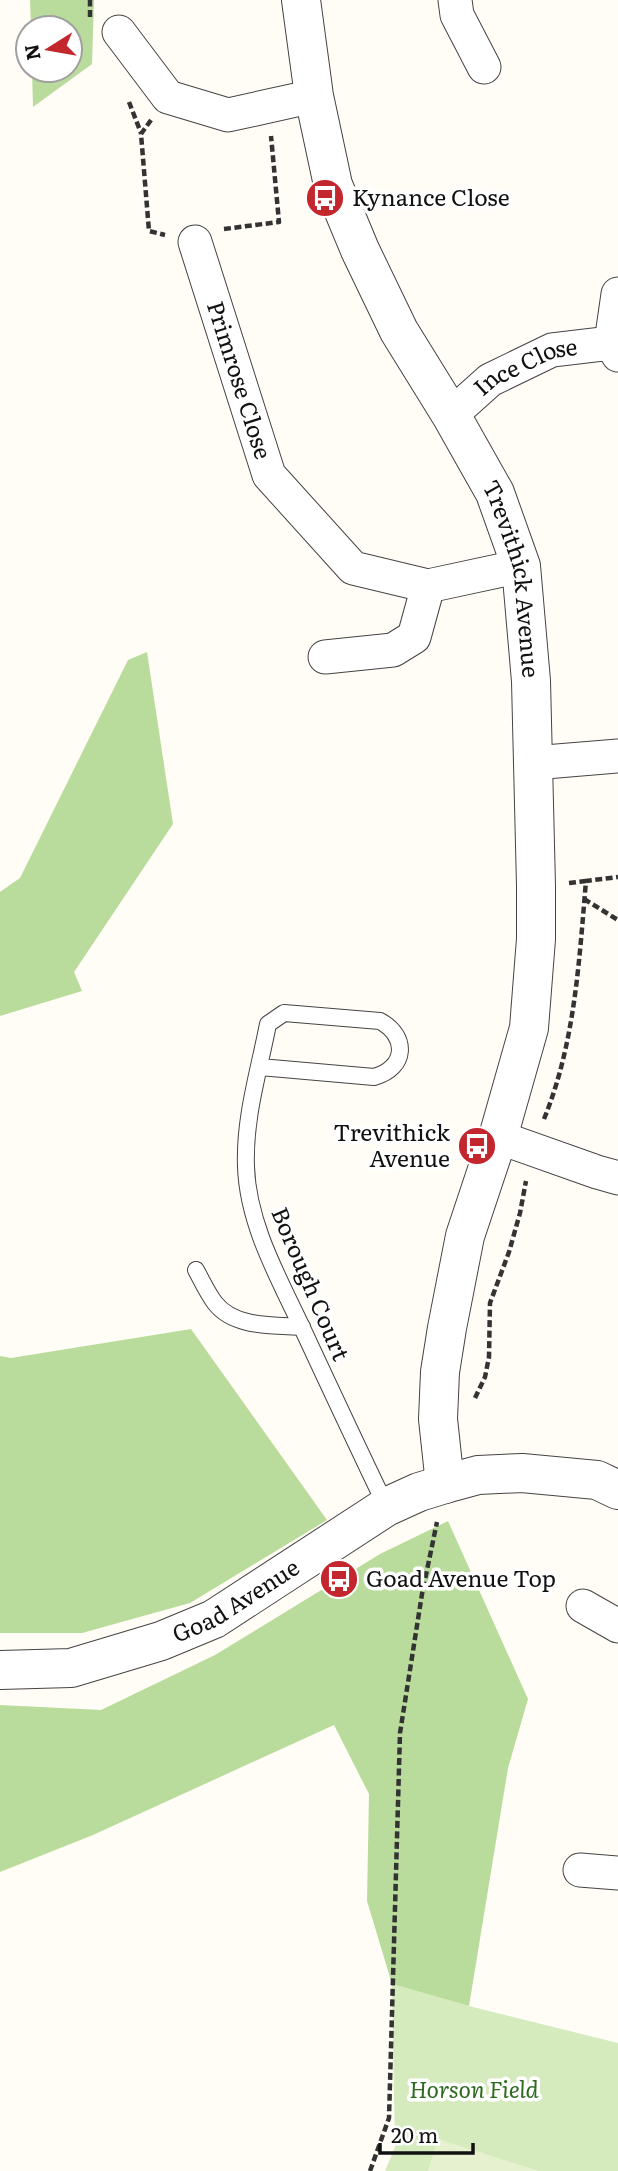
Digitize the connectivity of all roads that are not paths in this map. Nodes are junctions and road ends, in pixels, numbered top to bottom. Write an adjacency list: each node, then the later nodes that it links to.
1 (301, 0): 5 (street, Trevithick Avenue)
2 (455, 0): 4 (street)
3 (119, 32): 5 (street)
4 (484, 68)
5 (314, 96): 9 (street, Trevithick Avenue)
6 (195, 242): 11 (street, Primrose Close)
7 (618, 294): 8 (street, Ince Close)
8 (614, 349): 9 (street, Ince Close)
9 (451, 415): 10 (street, Trevithick Avenue)
10 (521, 565): 11 (street, Primrose Close); 14 (street, Trevithick Avenue)
11 (428, 586): 12 (street)
12 (325, 657)
13 (618, 756): 14 (street)
14 (533, 762): 16 (street, Trevithick Avenue)
15 (260, 1067): 15 (lane, Borough Court); 19 (lane, Borough Court)
16 (498, 1137): 17 (street); 20 (street, Trevithick Avenue)
17 (618, 1178)
18 (196, 1270): 19 (lane)
19 (302, 1328): 22 (lane, Borough Court)
20 (445, 1484): 21 (street, Goad Avenue); 22 (street, Goad Avenue)
21 (618, 1490)
22 (386, 1507): 25 (street, Goad Avenue)
23 (583, 1606): 24 (street)
24 (618, 1626)
25 (0, 1670)
26 (580, 1870): 27 (street)
27 (618, 1873)

